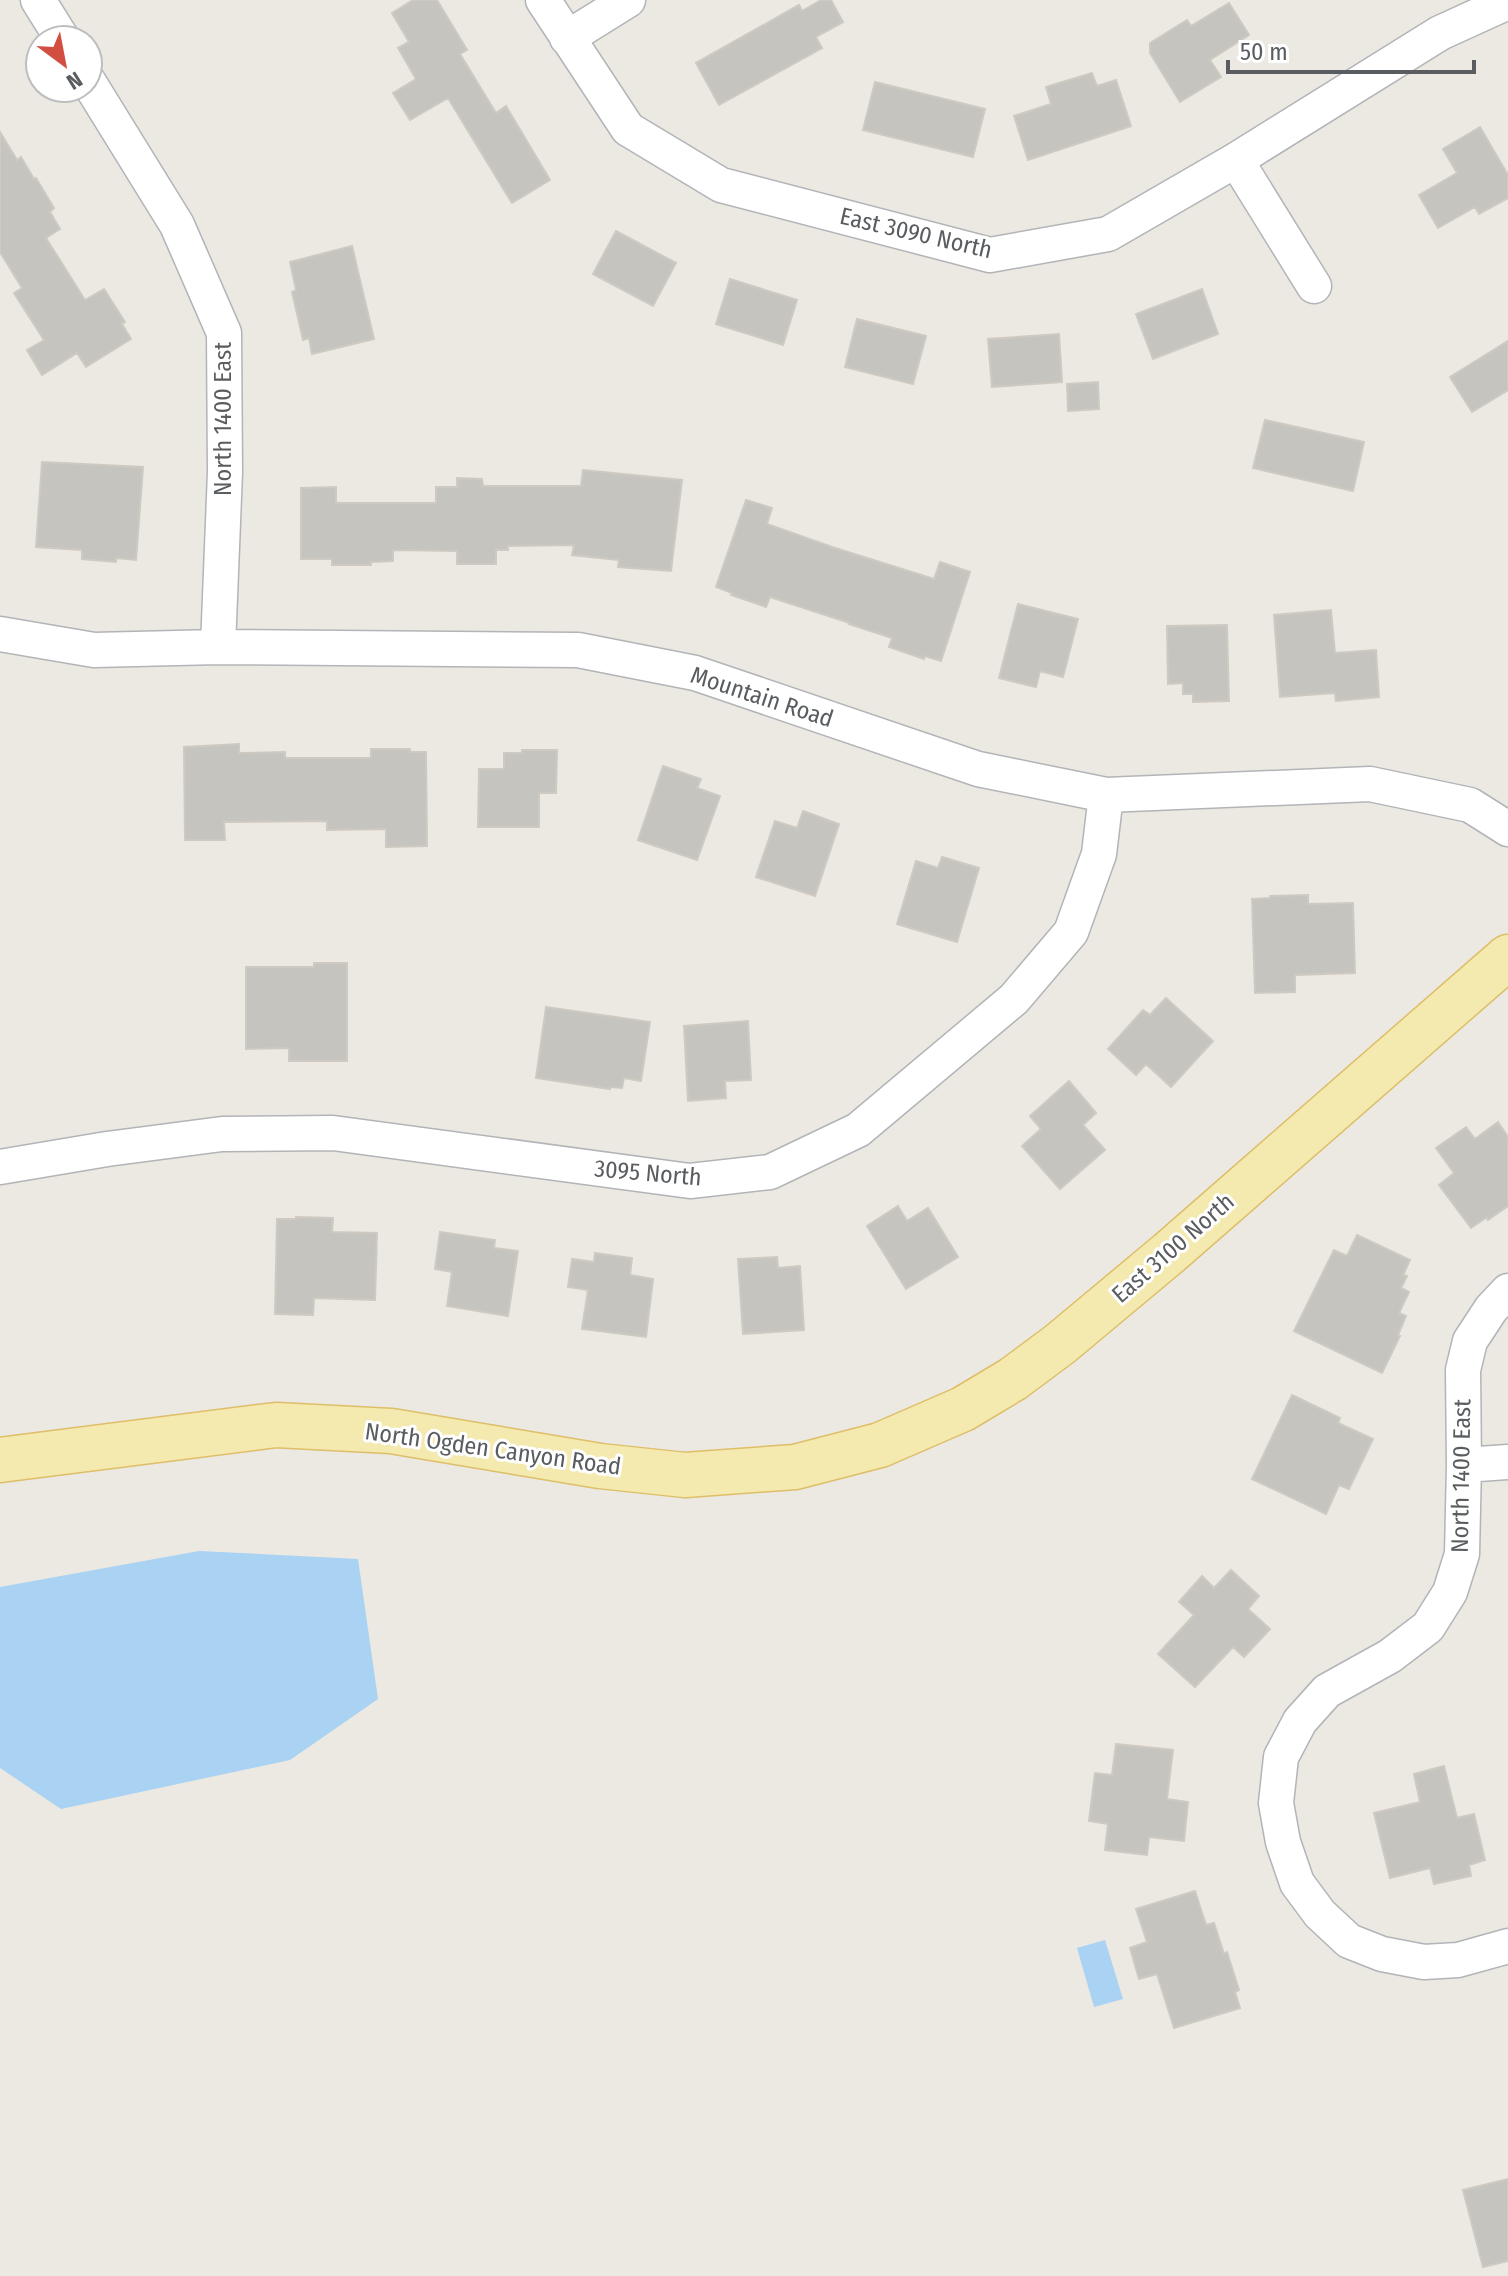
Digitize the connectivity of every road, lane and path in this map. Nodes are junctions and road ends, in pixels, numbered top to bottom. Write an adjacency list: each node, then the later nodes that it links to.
1 (38, 0): 5 (street)
2 (543, 0): 6 (street, East 3090 North)
3 (628, 0): 6 (street)
4 (1508, 2): 8 (street, East 3090 North)
5 (53, 24)
6 (567, 38): 8 (street, East 3090 North)
7 (102, 104): 11 (street, North 1400 East)
8 (1236, 160): 9 (street)
9 (1314, 286)
10 (0, 634): 11 (street, Mountain Road)
11 (218, 647): 12 (street, Mountain Road)
12 (1106, 795): 13 (street, Mountain Road); 15 (street, 3095 North)
13 (1508, 829)
14 (1508, 957): 20 (main road, East 3100 North)
15 (0, 1167)
16 (1508, 1291): 19 (street, North 1400 East)
17 (0, 1460): 20 (main road, North Ogden Canyon Road)
18 (1508, 1462): 19 (street)
19 (1464, 1465): 21 (street, North 1400 East)
20 (795, 1467)
21 (1508, 1946)

